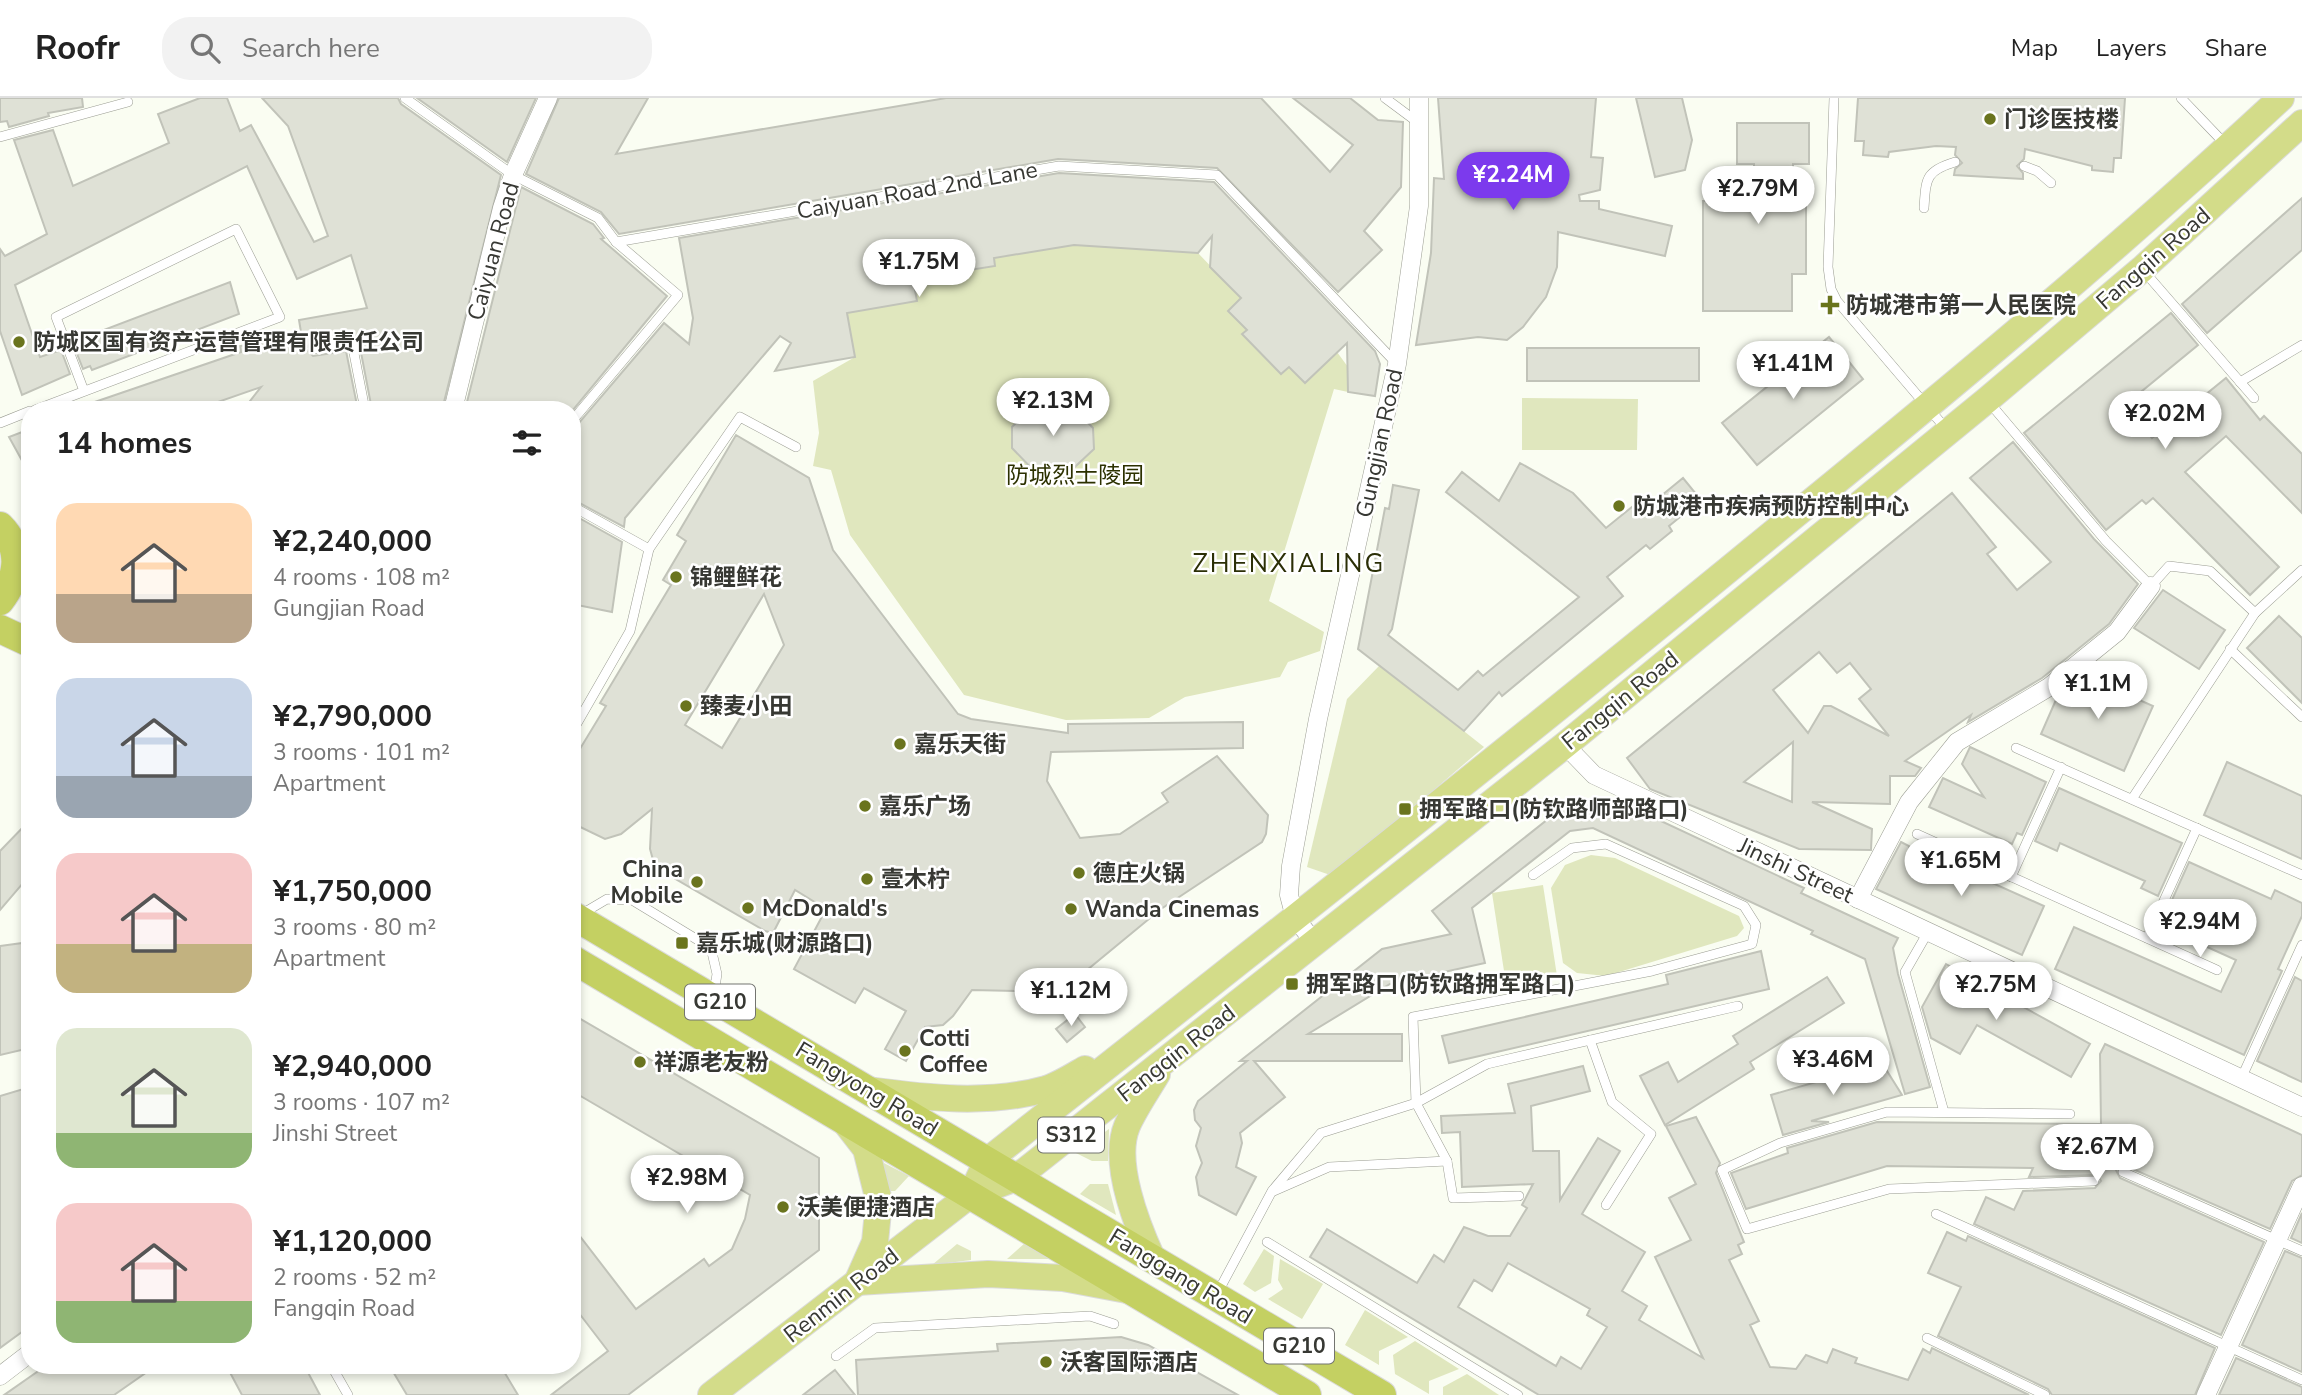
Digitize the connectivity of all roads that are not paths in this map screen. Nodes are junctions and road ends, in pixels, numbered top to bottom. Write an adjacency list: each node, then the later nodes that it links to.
1 (405, 98): 15 (lane)
2 (548, 98): 15 (street, Caiyuan Road)
3 (1385, 98): 10 (lane)
4 (1419, 98): 10 (street, Gungjian Road)
5 (1834, 98): 30 (lane)
6 (2181, 98): 12 (lane)
7 (2281, 98): 12 (main road, Fangqin Road / S312)
8 (128, 102): 11 (lane)
9 (2302, 123): 19 (main road, Fangqin Road / S312)
10 (1421, 125): 22 (street, Gungjian Road)
11 (0, 137)
12 (2228, 148): 30 (main road, Fangqin Road / S312)
13 (1955, 162): 17 (lane)
14 (2024, 166): 16 (lane)
15 (513, 175): 18 (lane); 29 (street, Caiyuan Road)
16 (2051, 183)
17 (1924, 208)
18 (616, 242): 22 (lane, Caiyuan Road 2nd Lane); 31 (lane)
19 (2142, 269): 23 (lane); 26 (main road, Fangqin Road / S312)
20 (2302, 345): 23 (lane)
21 (313, 349): 28 (lane)
22 (1397, 364): 60 (street, Gungjian Road)
23 (2240, 382): 25 (lane)
24 (84, 391): 24 (lane); 27 (lane)
25 (2254, 398)
26 (1987, 400): 34 (main road, Fangqin Road / S312); 41 (lane)
27 (57, 401)
28 (363, 401)
29 (455, 401)
30 (1928, 406): 34 (lane); 60 (main road, Fangqin Road / S312)
31 (581, 410)
32 (21, 414): 33 (lane)
33 (0, 422)
34 (1948, 431): 49 (main road, Fangqin Road / S312)
35 (796, 447): 38 (lane)
36 (581, 511): 38 (lane)
37 (1, 527): 39 (highway); 42 (highway)
38 (649, 550): 47 (lane)
39 (21, 553)
40 (2302, 570): 43 (lane)
41 (2151, 586): 43 (lane); 58 (street)
42 (0, 601)
43 (2255, 613): 46 (lane)
44 (0, 629): 45 (highway)
45 (21, 639)
46 (2230, 649): 48 (lane); 52 (lane)
47 (581, 716)
48 (2302, 717)
49 (1565, 745): 58 (street, Jinshi Street); 64 (main road, Fangqin Road / S312)
50 (2016, 748): 51 (lane)
51 (2061, 767): 52 (lane); 57 (lane)
52 (2132, 799): 53 (lane)
53 (2197, 828): 56 (lane); 63 (lane)
54 (1917, 834): 57 (lane)
55 (1533, 875): 76 (lane)
56 (2302, 875)
57 (2011, 877): 63 (lane)
58 (1858, 899): 62 (street, Jinshi Street)
59 (581, 912): 69 (lane)
60 (1295, 918): 64 (street); 71 (main road, Fangqin Road / S312)
61 (581, 920): 69 (highway, Fangyong Road / G210)
62 (1928, 932): 74 (street, Jinshi Street); 78 (lane)
63 (2147, 938): 68 (lane)
64 (1315, 943): 73 (main road, Fangqin Road / S312)
65 (2302, 945): 67 (lane)
66 (581, 964): 80 (highway, Fangyong Road / G210)
67 (2298, 964): 74 (lane)
68 (2217, 970)
69 (714, 999): 75 (highway, Fangyong Road / G210)
70 (1738, 1006): 72 (lane)
71 (1142, 1039): 75 (main road); 81 (main road, Fangqin Road / S312)
72 (1590, 1040): 76 (lane); 90 (lane)
73 (1164, 1062): 84 (main road, Fangqin Road / S312); 95 (main road)
74 (2241, 1079): 77 (street, Jinshi Street)
75 (868, 1090): 81 (highway, Fangyong Road / G210)
76 (1416, 1103): 82 (lane); 87 (lane)
77 (2302, 1107)
78 (1944, 1112): 79 (lane); 85 (lane)
79 (2070, 1114)
80 (843, 1120): 88 (highway, Fangyong Road / G210); 96 (main road)
81 (988, 1161): 84 (highway, Fangyong Road / G210); 88 (main road, Fangqin Road / S312)
82 (1447, 1161): 87 (lane); 89 (lane)
83 (2123, 1172): 92 (lane)
84 (1016, 1178): 88 (main road, Fangqin Road / S312); 95 (highway, Fanggang Road / G210)
85 (2094, 1181)
86 (2302, 1186): 92 (street)
87 (1272, 1191): 98 (lane)
88 (970, 1195): 96 (main road, Renmin Road / S312); 97 (highway, Fanggang Road / G210)
89 (1519, 1196)
90 (1606, 1205)
91 (1936, 1214): 101 (lane)
92 (2277, 1239): 94 (lane); 101 (street)
93 (1266, 1242): 111 (lane)
94 (2302, 1251)
95 (1152, 1258): 98 (highway, Fanggang Road / G210)
96 (857, 1282): 97 (main road); 108 (main road, Renmin Road / S312)
97 (1131, 1291): 109 (highway, Fanggang Road / G210)
98 (1216, 1297): 110 (highway, Fanggang Road / G210)
99 (1114, 1324): 102 (lane)
100 (1927, 1338): 112 (lane)
101 (2228, 1347): 106 (lane); 113 (street)
102 (836, 1356)
103 (21, 1360): 105 (street)
104 (336, 1374): 107 (lane)
105 (0, 1376)
106 (2302, 1380)
107 (348, 1395)
108 (711, 1395)
109 (1307, 1395)
110 (1382, 1395)
111 (1518, 1395)
112 (2045, 1395)
113 (2206, 1395)

